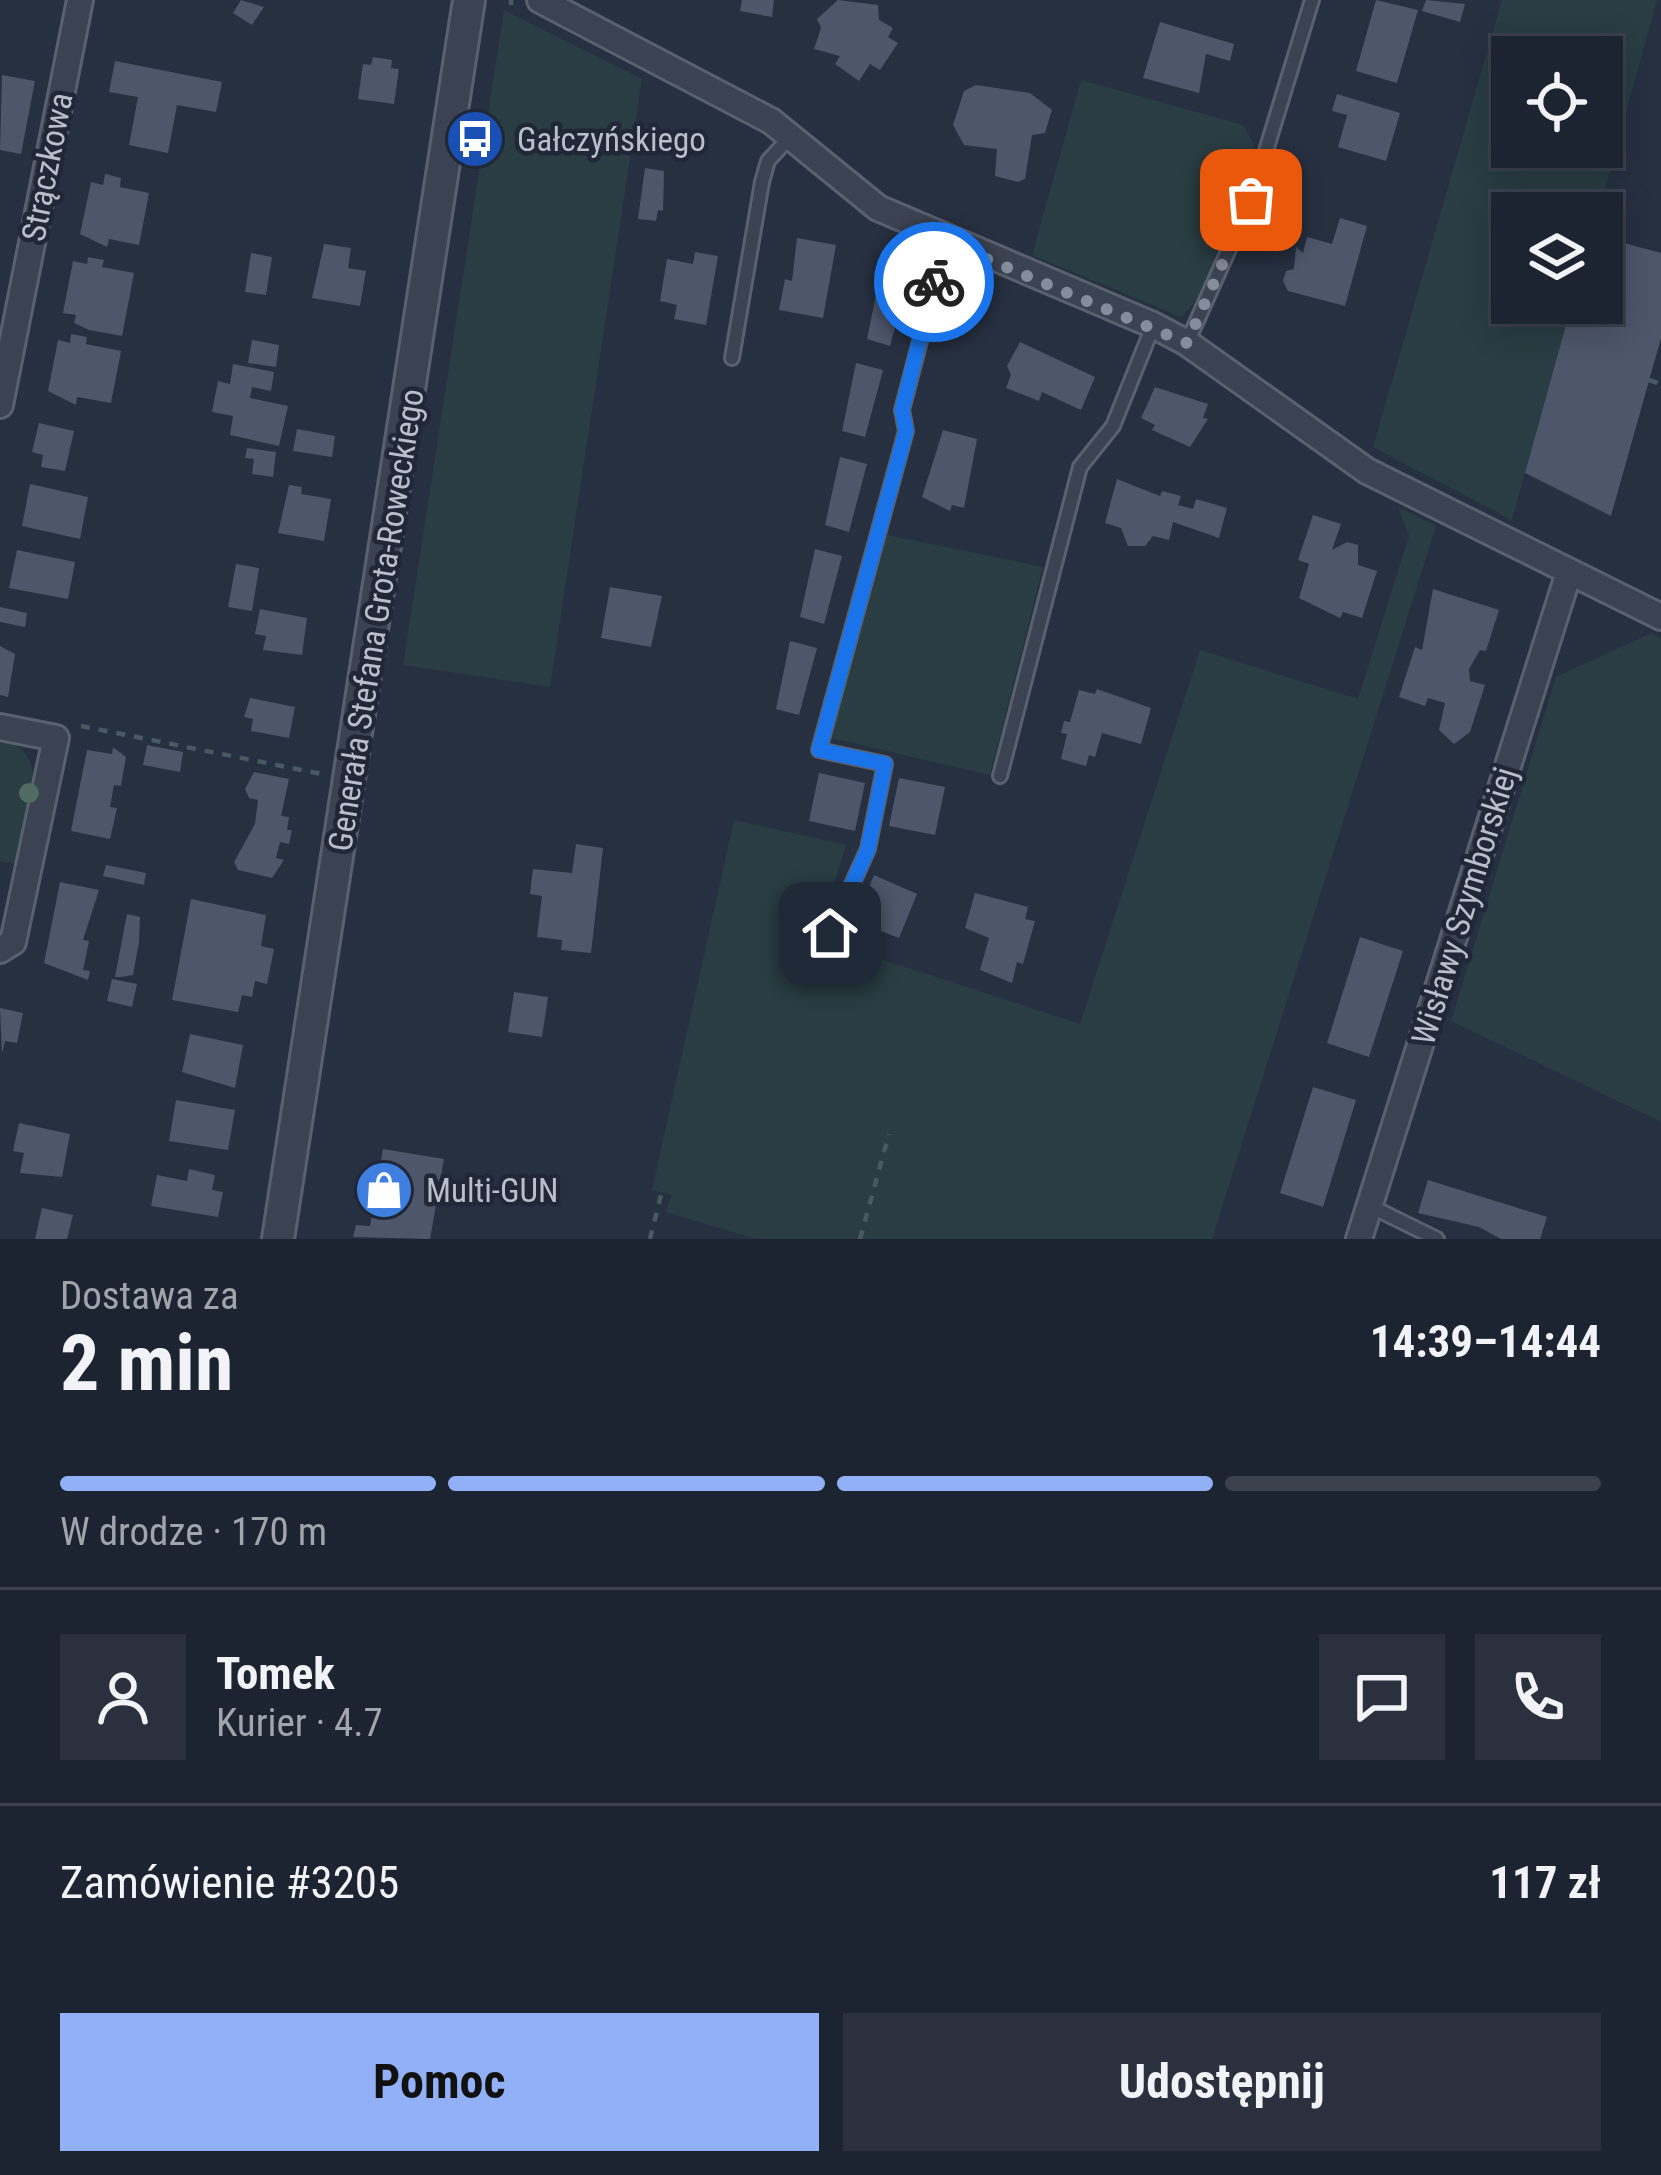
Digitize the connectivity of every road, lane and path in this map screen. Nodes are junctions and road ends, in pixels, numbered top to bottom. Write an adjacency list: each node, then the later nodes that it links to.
1 (80, 0): 12 (street, Strączkowa)
2 (469, 0): 18 (street, Generała Stefana Grota-Roweckiego)
3 (540, 0): 5 (street)
4 (1312, 0): 8 (lane)
5 (791, 137): 6 (street); 9 (lane)
6 (946, 242): 7 (street); 19 (lane)
7 (1153, 325): 8 (street); 17 (lane)
8 (1187, 343): 13 (street)
9 (732, 358)
10 (1649, 380): 11 (path)
11 (1661, 384)
12 (0, 405)
13 (1569, 572): 14 (street); 23 (street, Wisławy Szymborskiej)
14 (1659, 611)
15 (0, 727): 16 (street)
16 (56, 739): 18 (path); 20 (street)
17 (1000, 776)
18 (350, 779): 24 (street, Generała Stefana Grota-Roweckiego)
19 (830, 933)
20 (0, 950)
21 (889, 1134): 26 (path)
22 (663, 1187): 25 (path)
23 (1370, 1206): 27 (street, Wisławy Szymborskiej); 28 (lane)
24 (278, 1239)
25 (650, 1239)
26 (860, 1239)
27 (1359, 1239)
28 (1437, 1239)

